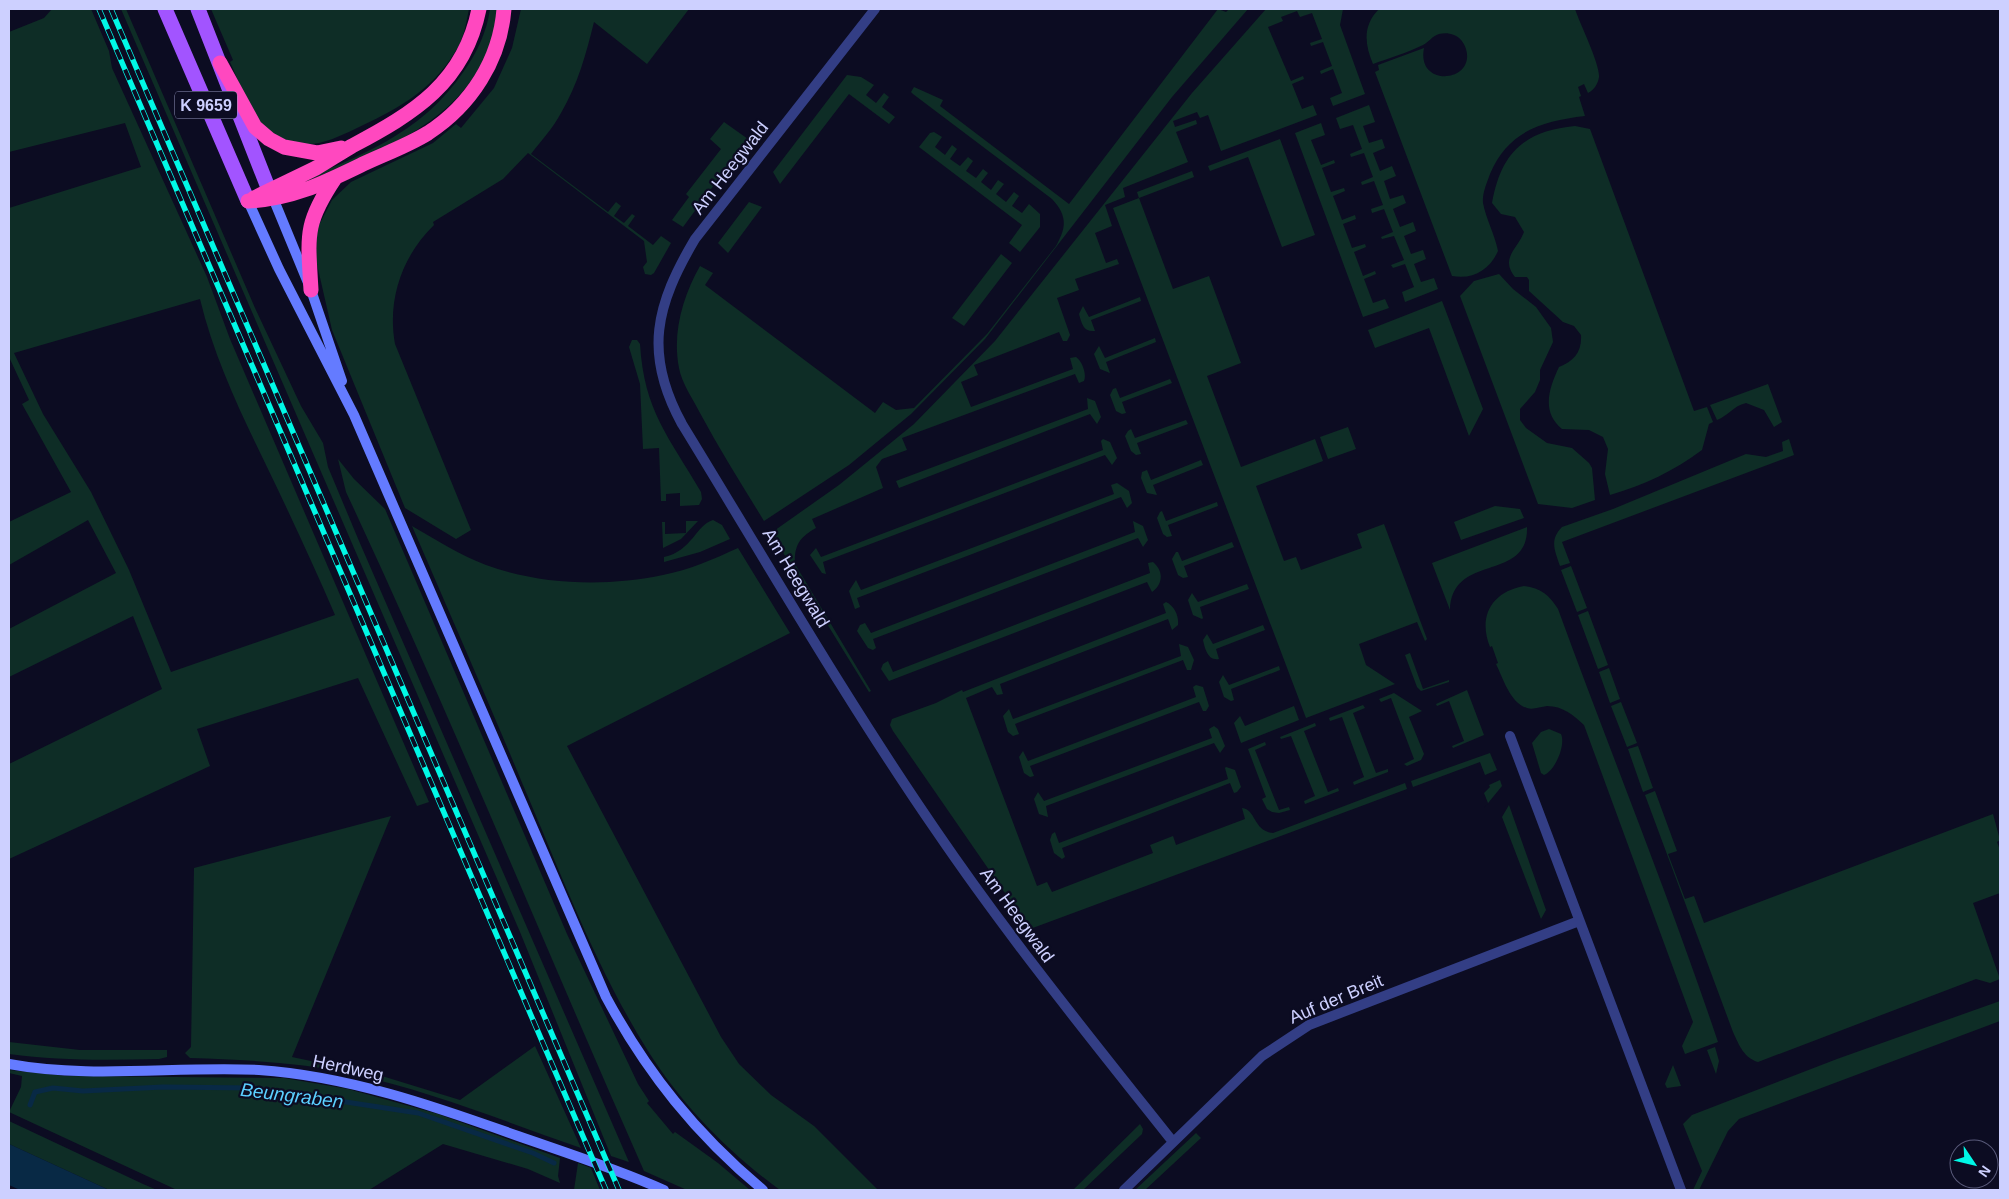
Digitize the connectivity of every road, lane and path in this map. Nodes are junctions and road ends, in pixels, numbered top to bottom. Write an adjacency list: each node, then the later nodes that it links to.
1 (165, 9): 10 (main road, K 9659)
2 (198, 9): 6 (main road, K 9659)
3 (479, 9): 7 (highway)
4 (504, 9): 8 (highway)
5 (875, 9): 16 (street, Am Heegwald)
6 (220, 63): 7 (highway); 9 (main road, K 9659)
7 (352, 146): 9 (highway)
8 (335, 178): 9 (highway); 11 (highway)
9 (272, 195): 10 (highway); 11 (main road, K 9659)
10 (248, 200): 12 (main road, K 9659)
11 (311, 290): 12 (main road, K 9659)
12 (354, 415): 18 (main road, K 9659)
13 (1510, 736): 14 (street)
14 (1579, 921): 16 (street, Auf der Breit); 20 (street)
15 (9, 1064): 17 (main road, Herdweg)
16 (1173, 1142): 19 (street, Auf der Breit)
17 (664, 1190)
18 (763, 1190)
19 (1124, 1190)
20 (1680, 1190)

